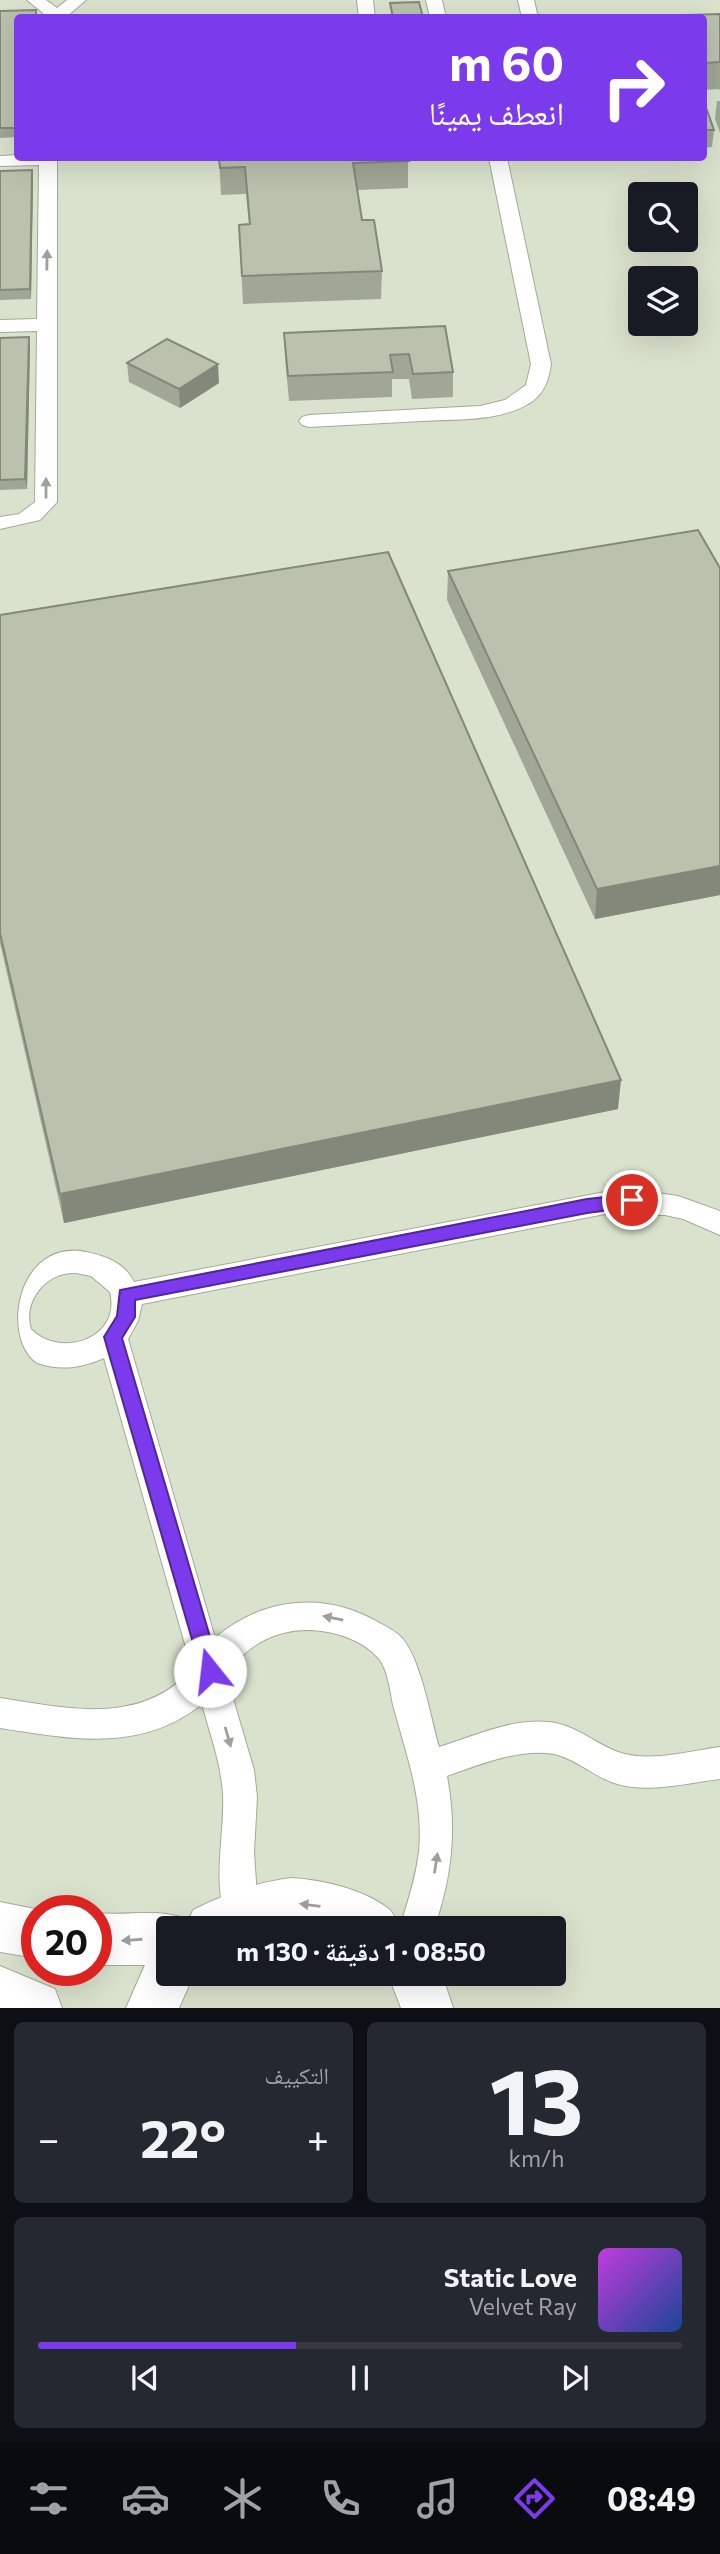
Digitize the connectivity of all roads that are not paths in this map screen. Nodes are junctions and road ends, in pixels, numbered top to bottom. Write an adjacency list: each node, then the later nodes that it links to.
1 (35, 0): 3 (lane)
2 (78, 0): 4 (lane)
3 (50, 14)
4 (59, 14)
5 (48, 161): 7 (lane, one-way to 5)
6 (499, 161): 9 (lane)
7 (46, 325): 8 (lane); 10 (lane, one-way to 7)
8 (0, 326)
9 (309, 421)
10 (0, 523)
11 (720, 1224): 12 (lane)
12 (126, 1295): 13 (lane); 14 (lane)
13 (8, 1296): 14 (lane)
14 (113, 1337): 15 (lane)
15 (210, 1671): 16 (lane); 18 (lane, one-way to 15); 19 (lane, one-way to 19)
16 (0, 1713)
17 (720, 1763): 18 (lane)
18 (428, 1766): 22 (lane, one-way to 18)
19 (225, 1916)
20 (238, 1916): 21 (main road, one-way to 20)
21 (348, 1916)
22 (422, 1916)
23 (0, 1927): 24 (main road)
24 (21, 1930)
25 (156, 1938): 26 (main road, one-way to 26)
26 (112, 1940)
27 (162, 1986): 30 (main road)
28 (0, 1992): 29 (main road)
29 (36, 2008)
30 (152, 2008)

